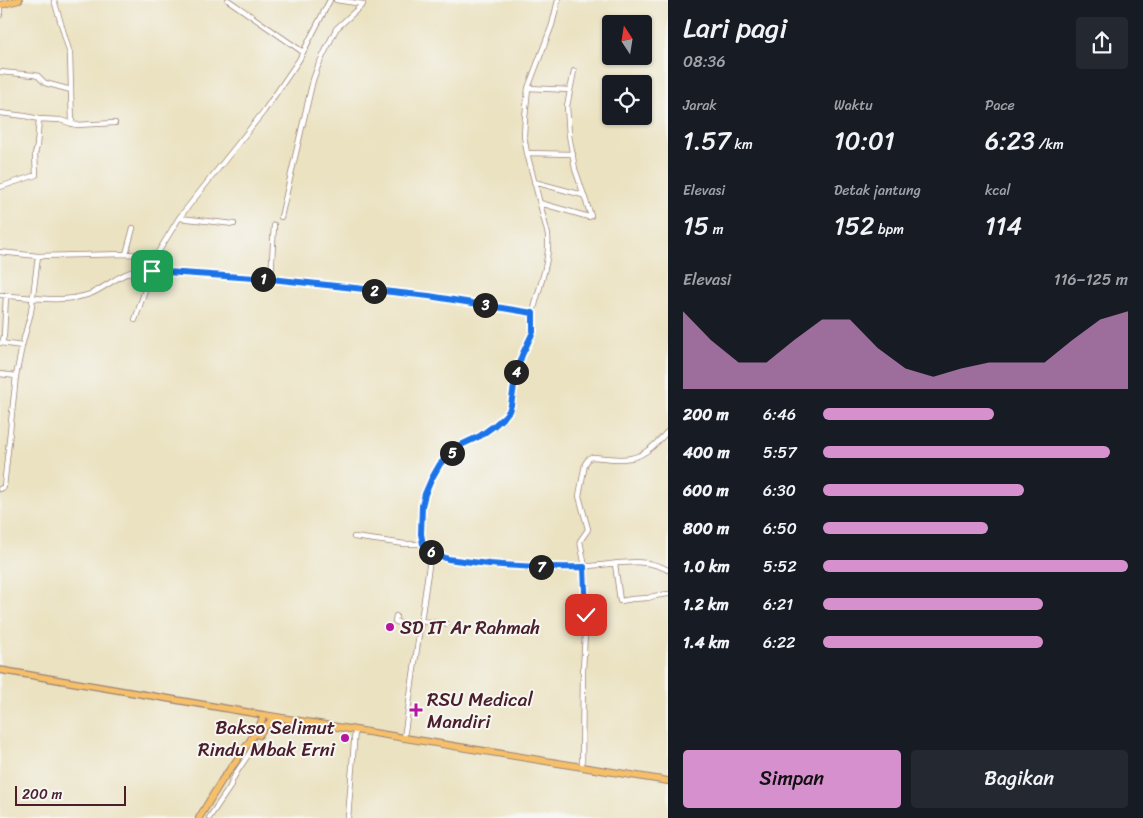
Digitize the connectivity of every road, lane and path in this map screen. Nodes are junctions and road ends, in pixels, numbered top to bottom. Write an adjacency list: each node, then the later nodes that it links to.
1 (19, 0): 8 (highway)
2 (54, 0): 14 (street)
3 (228, 0): 10 (street)
4 (330, 0): 10 (street)
5 (336, 0): 7 (street)
6 (558, 0): 13 (street)
7 (364, 2): 26 (street)
8 (0, 5): 9 (street)
9 (0, 16)
10 (303, 52): 27 (street)
11 (574, 71): 15 (street)
12 (0, 72): 14 (street)
13 (528, 88): 15 (street); 20 (street)
14 (71, 90): 19 (street)
15 (570, 90): 21 (street)
16 (0, 113): 17 (street)
17 (39, 119): 19 (street); 23 (street)
18 (115, 123): 19 (street)
19 (72, 124)
20 (527, 153): 21 (street); 22 (street)
21 (572, 154): 24 (street)
22 (534, 182): 24 (street); 25 (street)
23 (0, 187)
24 (583, 195): 25 (street)
25 (540, 203): 42 (street)
26 (281, 217)
27 (179, 218): 28 (street); 33 (street)
28 (234, 224)
29 (274, 225): 38 (street)
30 (133, 228): 32 (street)
31 (0, 252): 35 (street)
32 (126, 254): 34 (street); 35 (street)
33 (158, 254): 34 (street); 37 (street)
34 (141, 255): 36 (street)
35 (38, 256): 41 (street)
36 (139, 270): 37 (street); 41 (street)
37 (152, 271): 38 (street); 43 (street)
38 (271, 279): 42 (street)
39 (0, 295): 40 (street)
40 (6, 295): 41 (street); 44 (street)
41 (33, 297): 45 (street)
42 (533, 313): 51 (street)
43 (135, 320)
44 (1, 343): 45 (street)
45 (22, 346): 47 (street)
46 (0, 374): 47 (street)
47 (16, 376): 49 (street)
48 (668, 431): 54 (street)
49 (0, 489)
50 (354, 537): 51 (street)
51 (423, 544): 52 (street)
52 (431, 552): 54 (street); 58 (street)
53 (615, 564): 54 (street); 55 (street); 56 (street)
54 (584, 567): 66 (street)
55 (668, 570)
56 (668, 594)
57 (396, 616): 58 (street)
58 (420, 624): 59 (street); 64 (street)
59 (447, 624)
60 (0, 670): 61 (main road)
61 (264, 715): 62 (highway); 65 (highway)
62 (275, 717): 63 (highway); 65 (highway)
63 (355, 730): 64 (highway); 70 (street)
64 (404, 738): 66 (highway)
65 (251, 743): 68 (highway); 69 (street)
66 (582, 767): 67 (highway)
67 (668, 781)
68 (199, 818)
69 (209, 818)
70 (348, 818)

